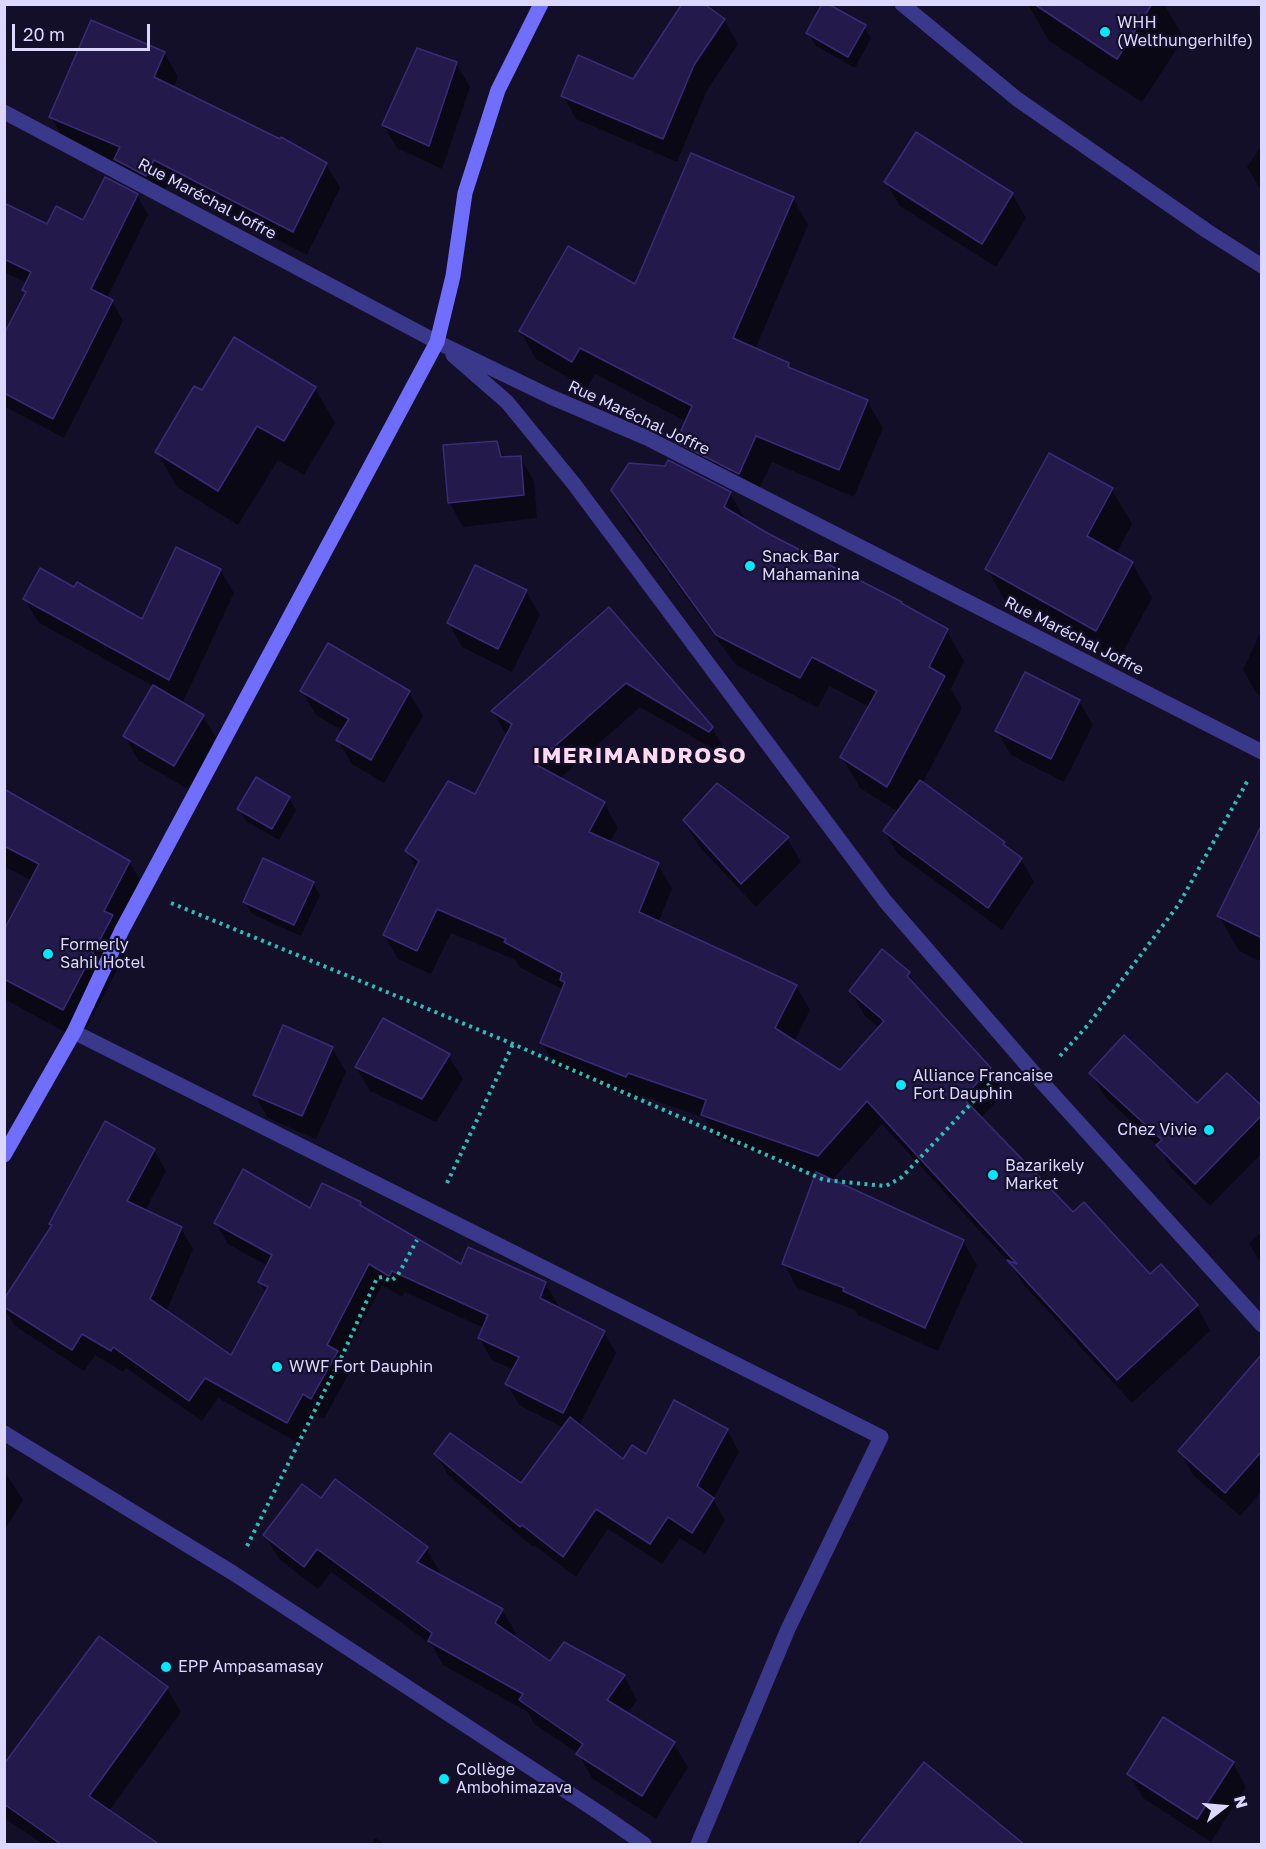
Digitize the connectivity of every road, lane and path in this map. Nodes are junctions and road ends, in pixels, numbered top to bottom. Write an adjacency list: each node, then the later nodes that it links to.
1 (541, 4): 5 (main road)
2 (902, 4): 4 (street)
3 (4, 112): 5 (street, Rue Maréchal Joffre)
4 (1262, 266)
5 (438, 342): 6 (street, Rue Maréchal Joffre); 8 (main road); 11 (street)
6 (1262, 752)
7 (1251, 776): 12 (path)
8 (143, 891): 9 (main road); 10 (path)
9 (74, 1032): 13 (main road); 14 (street)
10 (513, 1044): 11 (path); 14 (path)
11 (1017, 1054): 12 (street)
12 (1039, 1079): 15 (street)
13 (4, 1155)
14 (433, 1212): 17 (path); 19 (street)
15 (1262, 1325)
16 (4, 1432): 17 (street)
17 (233, 1573): 18 (street)
18 (644, 1845)
19 (698, 1845)

